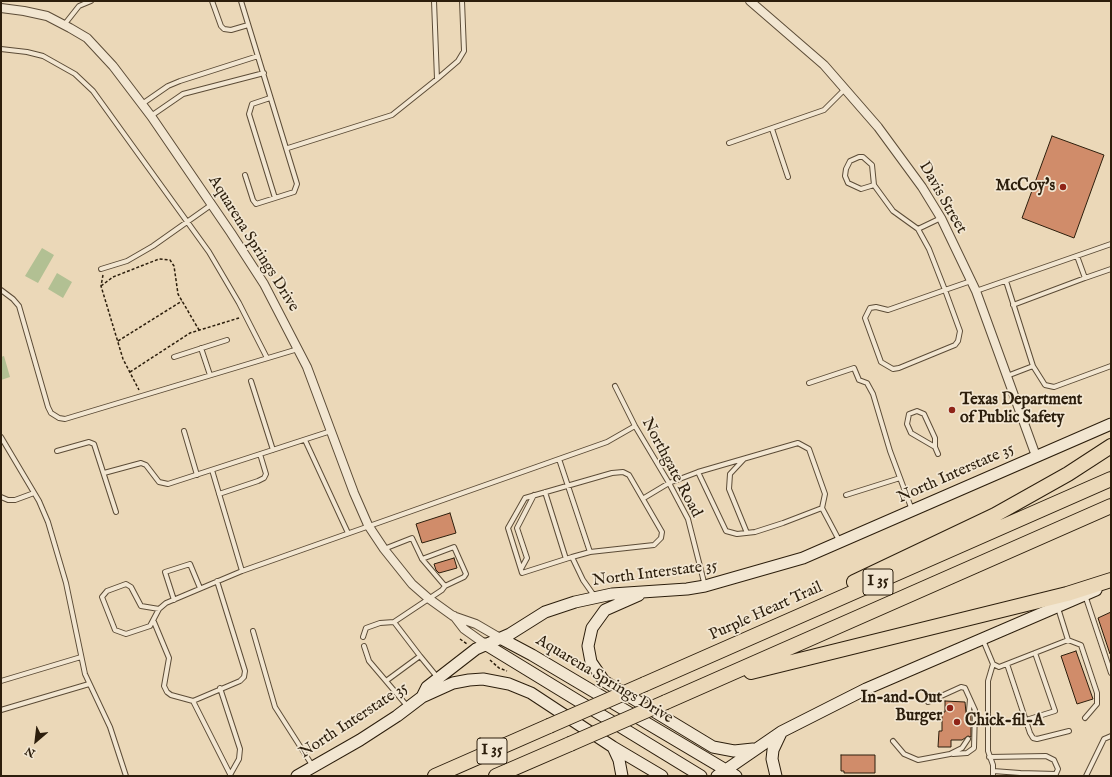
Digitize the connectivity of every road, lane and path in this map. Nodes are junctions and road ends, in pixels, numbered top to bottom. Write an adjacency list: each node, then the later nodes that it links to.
1 (91, 1): 8 (lane)
2 (212, 1): 9 (lane)
3 (241, 1): 9 (lane)
4 (434, 1): 13 (lane)
5 (462, 1): 13 (lane)
6 (750, 1): 14 (street, Davis Street)
7 (1, 8): 8 (street, Aquarena Springs Drive)
8 (64, 25): 16 (street, Aquarena Springs Drive)
9 (248, 25): 11 (lane)
10 (1, 50): 27 (lane)
11 (258, 56): 12 (lane); 16 (lane)
12 (264, 73): 15 (lane); 17 (lane)
13 (437, 79): 20 (lane)
14 (845, 89): 18 (lane); 26 (street, Davis Street)
15 (270, 98): 20 (lane); 24 (lane)
16 (142, 104): 17 (street, Aquarena Springs Drive)
17 (151, 116): 25 (street, Aquarena Springs Drive)
18 (772, 129): 19 (lane); 22 (lane)
19 (729, 143)
20 (288, 148): 24 (lane)
21 (245, 175): 24 (lane)
22 (788, 177)
23 (874, 185): 23 (lane); 28 (lane)
24 (275, 198)
25 (212, 205): 27 (lane); 47 (street, Aquarena Springs Drive)
26 (941, 218): 28 (lane); 34 (street, Davis Street)
27 (188, 222): 31 (lane); 42 (lane)
28 (918, 230): 38 (lane)
29 (1111, 244): 30 (lane)
30 (1077, 256): 33 (lane); 35 (lane)
31 (102, 269): 36 (path)
32 (1111, 269): 33 (lane)
33 (1085, 278): 41 (lane)
34 (971, 280): 38 (lane); 39 (street, Davis Street)
35 (1006, 281): 39 (lane); 41 (lane)
36 (101, 286): 40 (path); 45 (path)
37 (1, 290): 58 (lane)
38 (945, 290): 38 (lane)
39 (976, 291): 54 (street, Davis Street)
40 (182, 301): 43 (path); 45 (path)
41 (1014, 305): 50 (lane)
42 (246, 316): 43 (path); 49 (lane)
43 (200, 330): 52 (path)
44 (227, 340): 46 (lane)
45 (118, 341): 52 (path)
46 (201, 348): 48 (lane); 53 (lane)
47 (298, 349): 49 (lane); 62 (street, Aquarena Springs Drive)
48 (174, 357)
49 (267, 358): 53 (lane)
50 (1033, 366): 51 (lane); 54 (lane)
51 (1111, 366)
52 (130, 372): 58 (path)
53 (210, 375): 58 (lane)
54 (1007, 376): 71 (street, Davis Street)
55 (251, 381): 68 (lane)
56 (809, 383): 78 (lane)
57 (615, 386): 60 (lane, Northgate Road)
58 (141, 396)
59 (1111, 424): 71 (main road, North Interstate 35)
60 (635, 426): 73 (lane); 80 (lane, Northgate Road)
61 (184, 431): 77 (lane)
62 (332, 431): 64 (lane); 93 (street, Aquarena Springs Drive)
63 (1, 437): 83 (lane)
64 (305, 440): 68 (lane); 94 (lane)
65 (1111, 446): 134 (highway)
66 (935, 447): 66 (lane); 70 (lane)
67 (57, 450): 76 (lane)
68 (274, 450): 69 (lane)
69 (260, 454): 74 (lane); 84 (lane)
70 (938, 454)
71 (1036, 456): 91 (main road, North Interstate 35)
72 (744, 458): 75 (lane); 90 (lane); 95 (lane)
73 (560, 459): 81 (lane); 93 (lane)
74 (212, 470): 77 (lane); 84 (lane)
75 (698, 472): 80 (lane); 95 (lane)
76 (104, 473): 77 (lane); 92 (lane)
77 (197, 475)
78 (900, 478): 86 (lane); 91 (lane)
79 (1111, 479): 134 (highway, Purple Heart Trail / I 35)
80 (670, 483): 88 (lane); 108 (lane, Northgate Road)
81 (567, 485): 82 (lane); 88 (lane); 98 (lane)
82 (545, 492): 85 (lane); 101 (lane)
83 (34, 493): 87 (lane); 131 (lane)
84 (219, 494): 103 (lane)
85 (534, 495): 102 (lane); 102 (lane)
86 (846, 495)
87 (1, 497)
88 (644, 498): 98 (lane)
89 (1111, 506): 141 (highway, I 35)
90 (822, 508): 95 (lane); 96 (lane)
91 (912, 511): 96 (main road, North Interstate 35)
92 (116, 512)
93 (368, 525): 94 (lane); 97 (street, Aquarena Springs Drive)
94 (348, 533): 103 (lane)
95 (746, 533)
96 (840, 542): 108 (main road, North Interstate 35)
97 (384, 549): 100 (lane); 113 (street, Aquarena Springs Drive)
98 (590, 552): 99 (lane)
99 (572, 557): 101 (lane); 112 (lane)
100 (422, 559): 107 (lane); 107 (lane)
101 (566, 560): 102 (lane)
102 (521, 569)
103 (242, 571): 105 (lane)
104 (1111, 580): 111 (highway)
105 (217, 581): 109 (lane); 140 (lane)
106 (1111, 584): 111 (main road)
107 (445, 586): 113 (lane)
108 (706, 586): 110 (main road, North Interstate 35)
109 (200, 588): 114 (lane); 114 (lane)
110 (646, 592): 112 (main road, North Interstate 35); 157 (main road)
111 (1084, 592): 115 (main road); 135 (lane); 141 (highway)
112 (595, 597): 122 (main road, North Interstate 35)
113 (428, 598): 117 (street, Aquarena Springs Drive); 119 (lane)
114 (174, 600): 116 (lane)
115 (1058, 608): 123 (main road); 125 (lane)
116 (159, 609): 118 (lane); 118 (lane)
117 (453, 616): 122 (street, Aquarena Springs Drive); 126 (street, Aquarena Springs Drive)
118 (154, 622): 144 (lane)
119 (394, 622): 121 (lane); 130 (lane)
120 (253, 631): 160 (lane)
121 (363, 637)
122 (500, 638): 126 (main road, North Interstate 35); 162 (main road, Aquarena Springs Drive)
123 (982, 638): 132 (lane); 152 (main road)
124 (460, 639): 127 (path)
125 (1068, 640): 129 (lane); 149 (lane)
126 (485, 644): 136 (main road, North Interstate 35); 172 (main road, Aquarena Springs Drive)
127 (469, 645)
128 (364, 646): 138 (lane)
129 (1035, 653): 133 (lane); 150 (lane)
130 (420, 656): 136 (lane); 138 (lane)
131 (80, 657): 137 (lane); 139 (lane)
132 (992, 664): 133 (lane); 159 (lane)
133 (1007, 664): 150 (lane)
134 (675, 671): 168 (highway, Purple Heart Trail / I 35, bridge)
135 (1111, 673)
136 (438, 678): 142 (main road, North Interstate 35)
137 (1, 681)
138 (386, 681): 146 (lane)
139 (89, 684): 147 (lane); 165 (lane)
140 (220, 688): 144 (lane); 166 (lane)
141 (697, 688): 169 (highway, I 35, bridge)
142 (422, 698): 146 (main road, North Interstate 35); 156 (main road)
143 (970, 699): 145 (lane); 148 (lane); 158 (lane)
144 (194, 701): 166 (lane)
145 (928, 702)
146 (408, 708): 160 (main road, North Interstate 35)
147 (1, 710)
148 (970, 711)
149 (1085, 718)
150 (1026, 720): 151 (lane)
151 (1069, 731)
152 (781, 732): 157 (main road); 174 (main road)
153 (1111, 736): 176 (lane)
154 (968, 738): 158 (lane)
155 (893, 740): 158 (lane)
156 (613, 747): 170 (main road); 171 (main road)
157 (755, 749): 162 (main road)
158 (950, 754)
159 (989, 757): 161 (lane); 164 (lane)
160 (313, 767): 167 (main road, North Interstate 35)
161 (993, 771): 163 (lane); 175 (lane)
162 (721, 773): 173 (main road, Aquarena Springs Drive)
163 (1020, 774): 164 (lane)
164 (1055, 775)
165 (126, 776)
166 (231, 776)
167 (297, 776)
168 (435, 776)
169 (496, 776)
170 (622, 776)
171 (662, 776)
172 (702, 776)
173 (736, 776)
174 (776, 776)
175 (993, 776)
176 (1086, 776)

